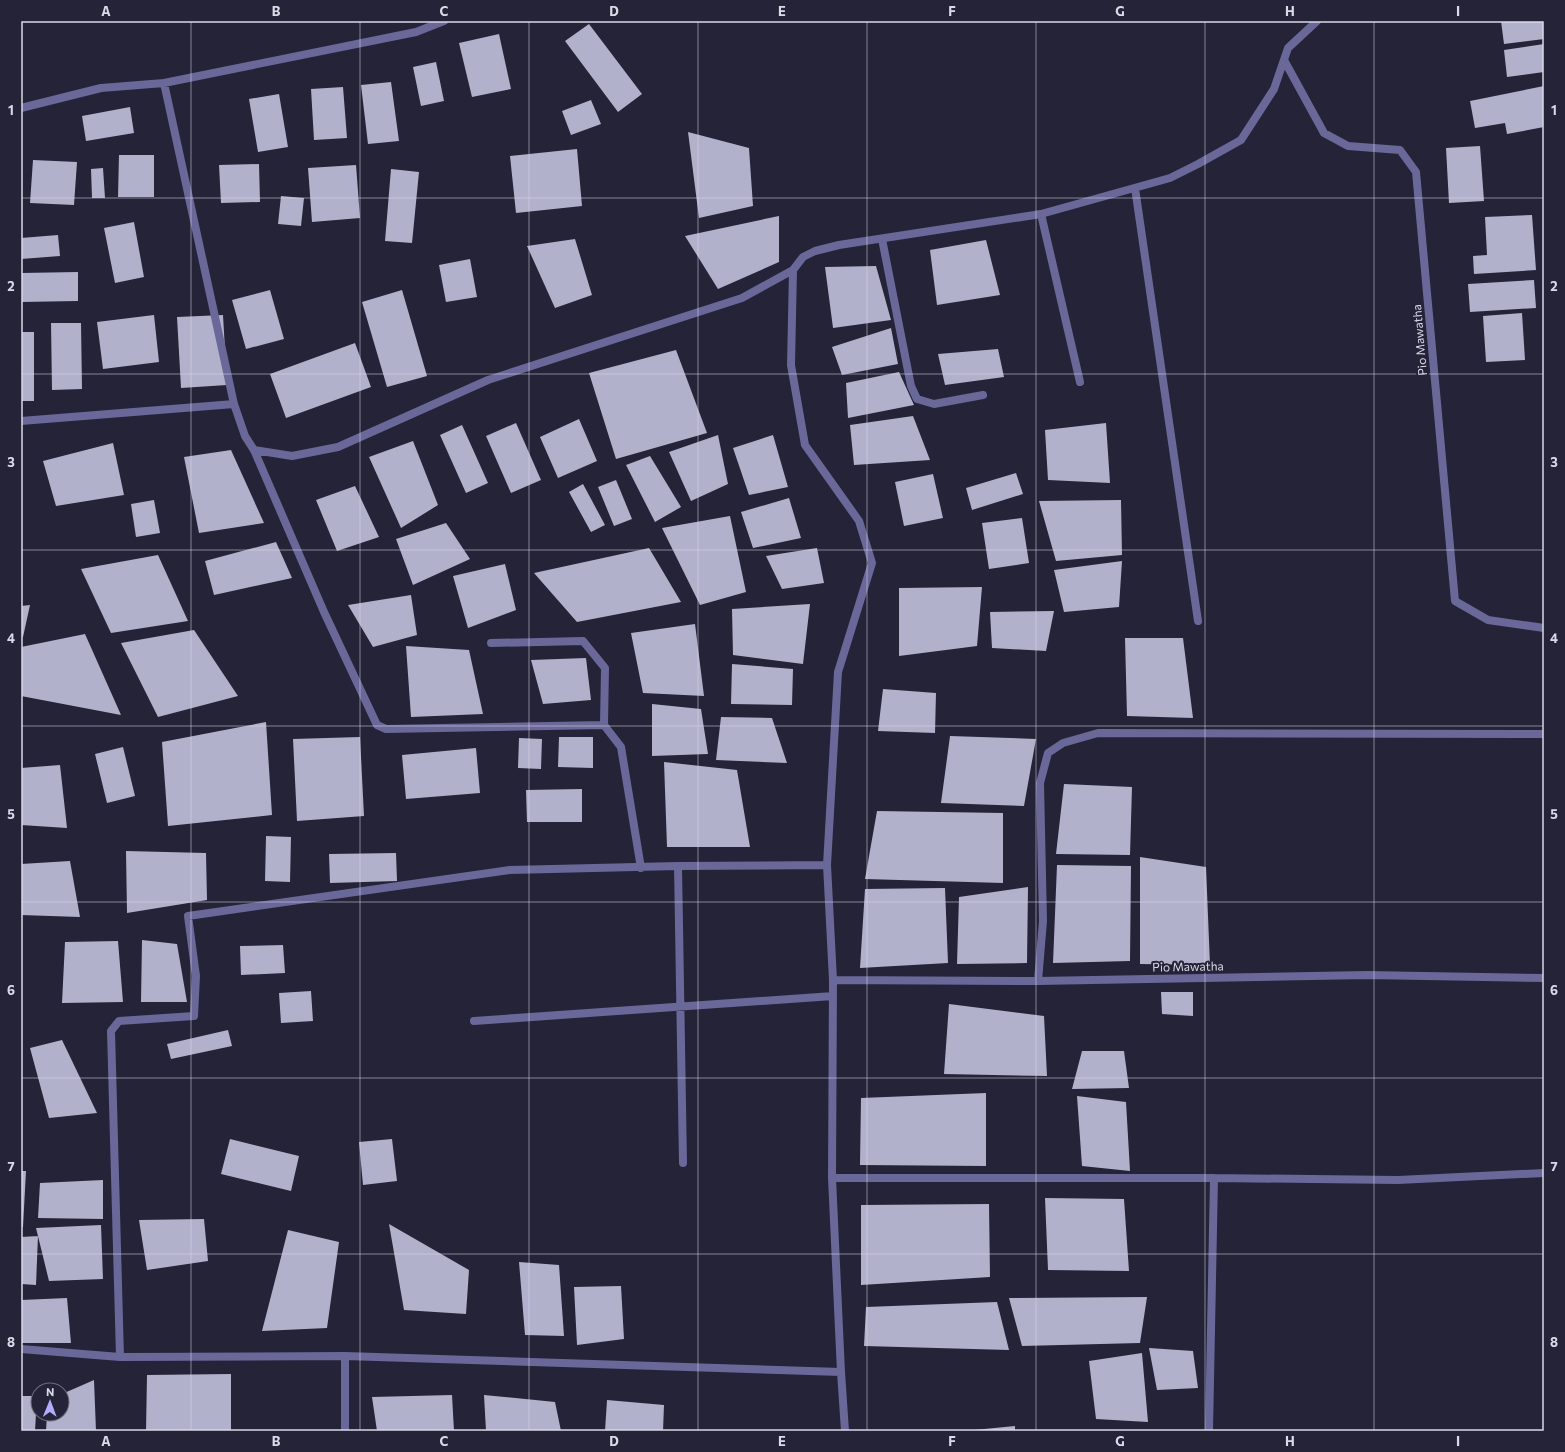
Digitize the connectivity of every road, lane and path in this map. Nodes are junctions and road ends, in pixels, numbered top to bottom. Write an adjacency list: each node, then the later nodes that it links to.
1 (444, 21): 4 (street)
2 (1317, 21): 3 (street)
3 (1284, 60): 6 (street); 16 (street, Pio Mawatha)
4 (164, 83): 5 (street); 12 (street)
5 (21, 108)
6 (1135, 188): 7 (street); 15 (street)
7 (1041, 214): 8 (street); 10 (street)
8 (882, 239): 9 (street); 11 (street)
9 (794, 270): 14 (street); 20 (street)
10 (1080, 382)
11 (983, 395)
12 (234, 404): 13 (street); 14 (street)
13 (21, 421)
14 (254, 450): 18 (street)
15 (1198, 621)
16 (1544, 628)
17 (491, 643): 18 (street)
18 (604, 725): 22 (street)
19 (1544, 734): 25 (street)
20 (827, 865): 21 (street); 24 (street)
21 (678, 866): 22 (street); 27 (street)
22 (640, 868): 35 (street)
23 (1544, 978): 25 (street, Pio Mawatha)
24 (833, 980): 25 (street, Pio Mawatha); 26 (street)
25 (1038, 981)
26 (833, 996): 27 (street); 31 (street)
27 (680, 1007): 28 (street); 29 (street)
28 (474, 1021)
29 (683, 1163)
30 (1544, 1174): 32 (street)
31 (832, 1178): 32 (street); 36 (street)
32 (1214, 1178): 39 (street)
33 (21, 1349): 35 (street)
34 (345, 1356): 35 (street); 36 (street); 37 (street)
35 (120, 1357)
36 (841, 1372): 38 (street)
37 (345, 1431)
38 (845, 1431)
39 (1209, 1431)

